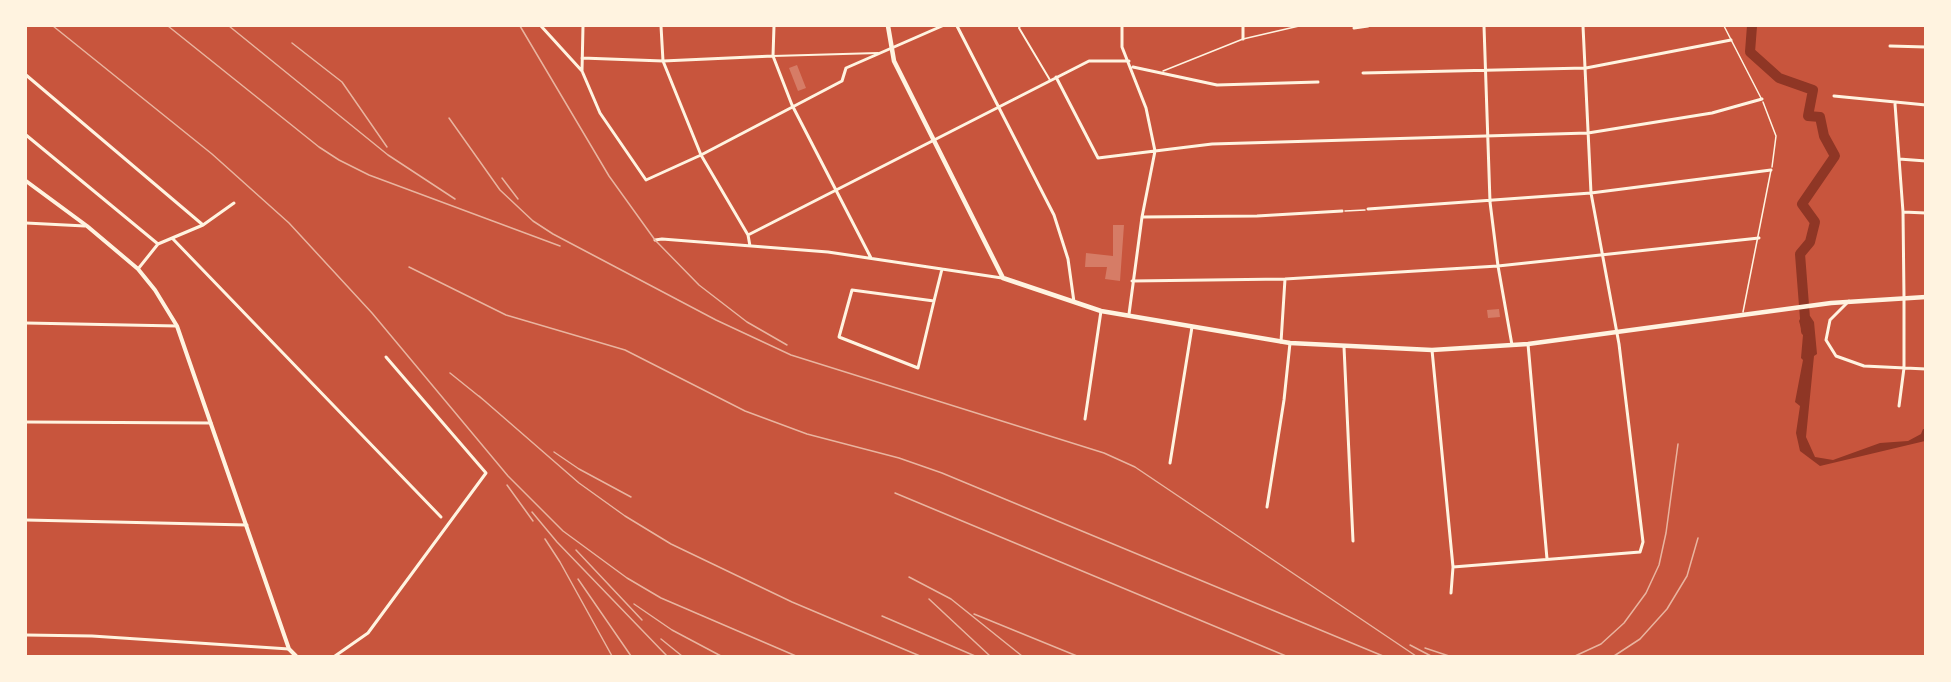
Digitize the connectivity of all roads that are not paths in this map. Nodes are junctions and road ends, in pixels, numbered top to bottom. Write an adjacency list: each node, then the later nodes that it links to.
1 (541, 26): 30 (street)
2 (583, 26): 24 (street)
3 (662, 26): 25 (street)
4 (774, 26): 23 (street)
5 (888, 26): 21 (main road)
6 (942, 26): 21 (street)
7 (957, 26): 42 (street)
8 (1020, 26): 35 (street)
9 (1122, 26): 26 (street)
10 (1243, 26): 17 (street)
11 (1299, 26): 17 (lane)
12 (1368, 26): 16 (street)
13 (1484, 26): 29 (street)
14 (1583, 26): 28 (street)
15 (1724, 26): 18 (lane)
16 (1354, 28)
17 (1243, 39): 31 (lane)
18 (1731, 40): 28 (street); 38 (lane)
19 (1890, 45): 20 (street)
20 (1926, 46)
21 (891, 50): 22 (street); 46 (main road)
22 (881, 53): 23 (street); 40 (street)
23 (773, 56): 25 (street); 40 (street)
24 (582, 58): 25 (street); 30 (street)
25 (663, 61): 48 (street)
26 (1129, 61): 27 (street); 34 (street)
27 (1132, 66): 31 (street); 47 (street)
28 (1586, 68): 29 (street); 43 (street)
29 (1484, 70): 32 (street); 45 (street)
30 (582, 71): 48 (street)
31 (1163, 71): 36 (street)
32 (1363, 73)
33 (26, 75): 63 (street)
34 (1056, 77): 35 (street); 47 (street)
35 (1050, 80): 42 (street)
36 (1318, 82)
37 (1834, 96): 39 (street)
38 (1762, 99): 43 (street)
39 (1895, 104): 41 (street); 49 (street)
40 (792, 105): 48 (street); 53 (street)
41 (1926, 105)
42 (999, 108): 46 (street); 83 (street)
43 (1588, 133): 45 (street); 54 (street)
44 (26, 135): 69 (street)
45 (1487, 135): 47 (street); 55 (street)
46 (933, 142): 53 (street); 76 (main road)
47 (1155, 151): 61 (street)
48 (701, 155): 65 (street)
49 (1899, 159): 50 (street); 59 (street)
50 (1926, 161)
51 (1771, 170): 54 (street); 67 (lane)
52 (26, 181): 64 (street)
53 (836, 189): 65 (street); 72 (street)
54 (1592, 193): 55 (street); 71 (street)
55 (1490, 202): 57 (street); 73 (street)
56 (234, 203): 63 (street)
57 (1368, 209)
58 (1342, 211): 61 (street)
59 (1903, 212): 60 (street); 79 (street)
60 (1926, 213)
61 (1142, 217): 78 (street)
62 (26, 223): 64 (street)
63 (202, 225): 66 (street)
64 (87, 226): 74 (street)
65 (748, 235): 70 (street)
66 (172, 238): 69 (street); 106 (street)
67 (1759, 238): 71 (street); 86 (lane)
68 (656, 240): 70 (street)
69 (158, 244): 74 (street)
70 (750, 246): 72 (street)
71 (1602, 256): 73 (street); 90 (street)
72 (872, 258): 75 (street)
73 (1498, 266): 77 (street); 94 (street)
74 (138, 269): 88 (street)
75 (942, 269): 76 (street); 81 (street)
76 (1003, 278): 83 (main road)
77 (1285, 279): 78 (street); 91 (street)
78 (1132, 281): 85 (street)
79 (1904, 297): 80 (main road); 82 (main road); 98 (street)
80 (1926, 297)
81 (934, 301): 81 (street)
82 (1849, 301): 86 (main road); 98 (street)
83 (1074, 302): 84 (main road)
84 (1101, 311): 85 (main road); 101 (street)
85 (1128, 314): 89 (main road)
86 (1742, 316): 90 (main road)
87 (26, 323): 88 (street)
88 (177, 326): 103 (street)
89 (1192, 326): 91 (main road); 104 (street)
90 (1615, 330): 93 (main road); 110 (street)
91 (1281, 342): 92 (main road)
92 (1290, 343): 95 (main road); 105 (street)
93 (1528, 344): 94 (main road); 110 (street)
94 (1512, 345): 96 (main road)
95 (1344, 347): 96 (main road); 109 (street)
96 (1432, 350): 111 (street)
97 (386, 357): 116 (street)
98 (1904, 368): 99 (street); 100 (street)
99 (1926, 369)
100 (1899, 406)
101 (1084, 419)
102 (26, 422): 103 (street)
103 (210, 423): 108 (street)
104 (1170, 463)
105 (1267, 507)
106 (441, 517)
107 (26, 520): 108 (street)
108 (246, 525): 114 (street)
109 (1353, 541)
110 (1547, 559): 111 (street)
111 (1453, 567): 112 (street)
112 (1451, 593)
113 (26, 635): 114 (street)
114 (289, 649): 115 (street)
115 (296, 657)
116 (335, 657)

